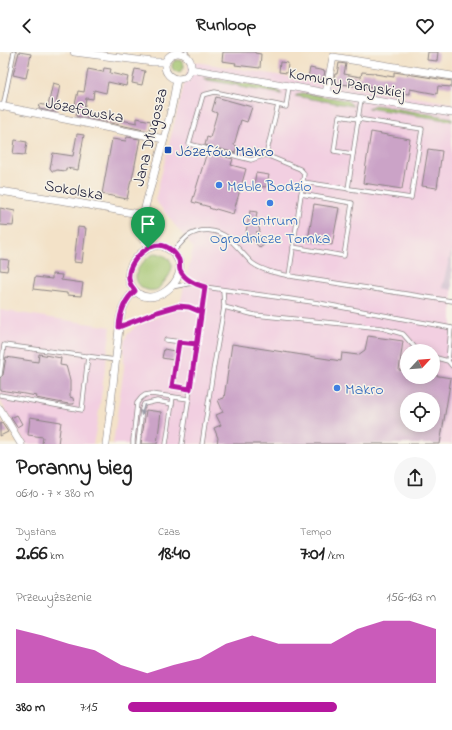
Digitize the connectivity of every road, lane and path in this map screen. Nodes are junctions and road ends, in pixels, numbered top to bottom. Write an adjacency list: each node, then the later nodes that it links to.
1 (14, 52): 13 (lane)
2 (74, 52): 5 (street)
3 (174, 53): 4 (street); 5 (street)
4 (186, 54): 6 (street)
5 (166, 62): 8 (street)
6 (190, 69): 8 (street); 9 (street, Komuny Paryskiej)
7 (452, 76): 10 (street)
8 (177, 78): 16 (street, Jana Długosza)
9 (289, 86): 10 (street, Komuny Paryskiej); 12 (lane)
10 (326, 93): 11 (street, Komuny Paryskiej)
11 (360, 99): 14 (street, Komuny Paryskiej); 15 (lane)
12 (278, 105): 18 (lane); 18 (lane)
13 (2, 107): 16 (street, Józefowska)
14 (452, 114)
15 (358, 119): 17 (lane); 17 (lane); 20 (lane)
16 (164, 139): 23 (street, Jana Długosza)
17 (353, 154): 20 (lane)
18 (266, 155): 19 (lane)
19 (303, 182): 20 (lane); 22 (lane)
20 (348, 189)
21 (0, 191): 23 (street, Sokolska)
22 (301, 194): 24 (lane); 24 (lane)
23 (144, 215): 25 (street, Jana Długosza)
24 (293, 247): 28 (lane)
25 (148, 248): 26 (street); 33 (street)
26 (173, 251): 27 (street); 28 (lane)
27 (180, 270): 29 (lane); 31 (street)
28 (289, 276): 34 (lane)
29 (192, 283): 30 (lane); 31 (lane)
30 (205, 287): 32 (lane); 36 (lane)
31 (170, 288): 33 (street)
32 (223, 290): 35 (lane); 38 (lane)
33 (135, 291): 37 (street)
34 (452, 301)
35 (224, 307): 42 (lane); 61 (lane)
36 (201, 312): 37 (lane); 41 (lane)
37 (119, 327): 45 (street)
38 (451, 328): 46 (lane)
39 (166, 340): 40 (lane)
40 (179, 342): 41 (lane); 49 (lane)
41 (197, 344): 49 (lane)
42 (412, 344)
43 (88, 356): 45 (lane); 48 (lane); 50 (lane)
44 (440, 359): 46 (lane)
45 (116, 360): 56 (street)
46 (448, 361): 47 (lane)
47 (452, 366)
48 (0, 375)
49 (190, 389): 52 (lane)
50 (0, 395)
51 (173, 396): 52 (lane); 53 (lane); 57 (lane)
52 (189, 399): 60 (lane)
53 (172, 404): 58 (lane, one-way to 58); 59 (lane)
54 (0, 409): 55 (street)
55 (21, 444)
56 (106, 444)
57 (133, 444)
58 (138, 444)
59 (166, 444)
60 (182, 444)
61 (202, 444)

